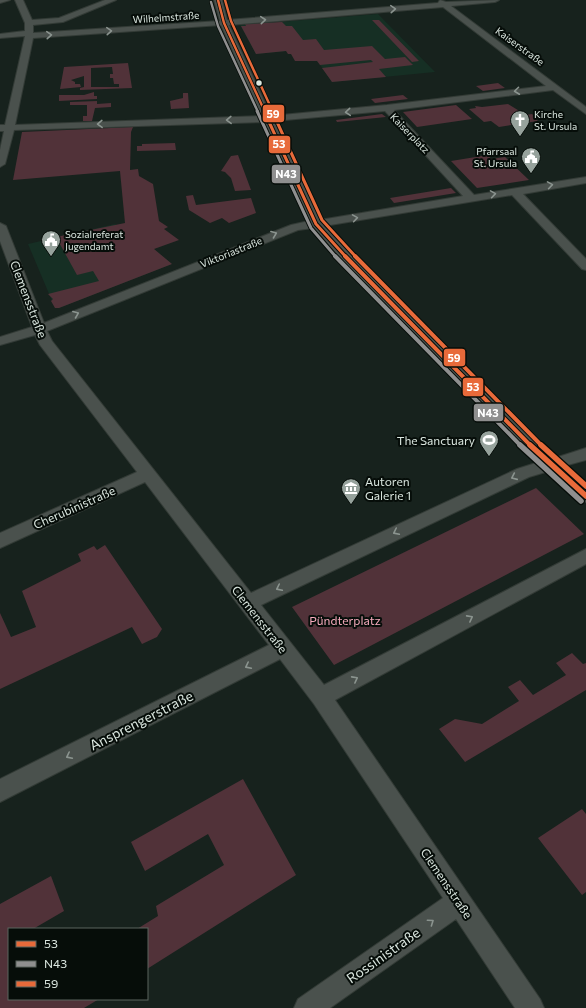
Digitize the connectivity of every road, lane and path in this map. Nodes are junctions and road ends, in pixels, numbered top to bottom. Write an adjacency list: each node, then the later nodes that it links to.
1 (6, 0): 6 (street)
2 (19, 0): 8 (street)
3 (112, 0): 8 (street)
4 (218, 0): 9 (street)
5 (495, 0): 7 (street, Wilhelmstraße)
6 (0, 1)
7 (442, 3): 9 (street, Wilhelmstraße, one-way to 7); 12 (street, Kaiserstraße)
8 (29, 23): 10 (street)
9 (224, 23): 10 (street, Wilhelmstraße, one-way to 9); 15 (street)
10 (29, 35): 11 (street, Wilhelmstraße); 16 (street)
11 (0, 36)
12 (556, 87): 13 (street, Kaiserplatz, one-way to 13); 14 (street, Kaiserstraße)
13 (387, 108): 15 (street, one-way to 15); 20 (street, Kaiserplatz)
14 (586, 111)
15 (268, 118): 16 (street, one-way to 16); 21 (street)
16 (5, 128): 17 (street)
17 (0, 164)
18 (586, 180): 19 (street, one-way to 18)
19 (514, 191): 20 (street, one-way to 19); 23 (street)
20 (472, 198): 21 (street, Viktoriastraße, one-way to 20)
21 (316, 224): 24 (street, Viktoriastraße, one-way to 21); 27 (street)
22 (0, 226): 24 (street, Clemensstraße)
23 (586, 266)
24 (40, 329): 25 (street, Viktoriastraße); 28 (street, Clemensstraße)
25 (0, 341)
26 (586, 454): 27 (street)
27 (551, 464): 29 (street); 32 (street, one-way to 32)
28 (147, 474): 30 (street, Cherubinistraße); 32 (street, Clemensstraße)
29 (586, 496)
30 (0, 540)
31 (586, 556): 34 (street, one-way to 31)
32 (248, 603): 33 (street, Clemensstraße)
33 (283, 648): 34 (street, Clemensstraße); 35 (street, Ansprengerstraße, one-way to 35)
34 (321, 697): 36 (street, Clemensstraße)
35 (0, 791)
36 (459, 902): 37 (street, Rossinistraße, one-way to 36); 38 (street, Clemensstraße)
37 (307, 1008)
38 (531, 1008)

